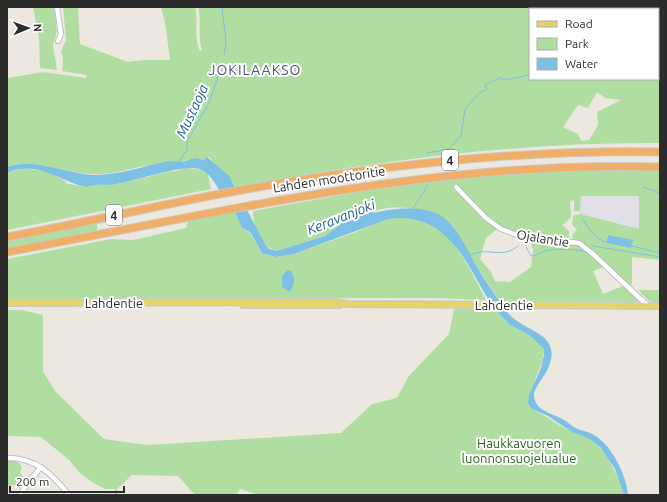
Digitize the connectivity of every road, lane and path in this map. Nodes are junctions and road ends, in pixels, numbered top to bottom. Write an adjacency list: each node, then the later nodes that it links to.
1 (57, 7): 2 (street)
2 (58, 41)
3 (660, 152): 6 (highway, Lahden moottoritie / 4)
4 (660, 167): 7 (highway, Lahden moottoritie / 4)
5 (456, 187): 9 (street, Ojalantie)
6 (7, 236)
7 (7, 252)
8 (7, 303): 9 (main road, Lahdentie)
9 (648, 306): 10 (main road, Lahdentie)
10 (660, 306)
11 (7, 458): 12 (street)
12 (42, 467): 13 (street); 14 (street)
13 (20, 495)
14 (69, 495)

